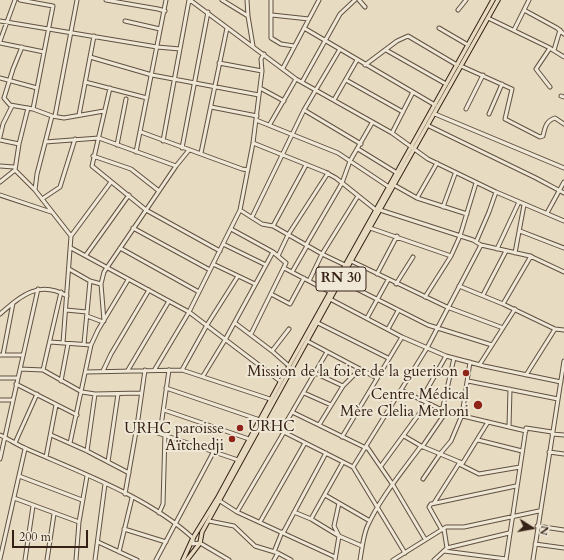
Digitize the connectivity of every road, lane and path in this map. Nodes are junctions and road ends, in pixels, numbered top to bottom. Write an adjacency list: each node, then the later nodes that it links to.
1 (15, 0): 28 (street)
2 (20, 0): 32 (street)
3 (77, 0): 36 (street)
4 (106, 0): 20 (street)
5 (166, 0): 20 (street)
6 (189, 0): 21 (street); 47 (street)
7 (222, 0): 23 (street)
8 (247, 0): 23 (street)
9 (271, 0): 22 (street)
10 (319, 0): 25 (street)
11 (355, 0): 39 (street)
12 (359, 0): 17 (street)
13 (466, 0): 18 (street)
14 (494, 0): 41 (main road, RN 30)
15 (498, 0): 24 (main road, RN 30 / RN 30)
16 (529, 0): 19 (street)
17 (365, 7)
18 (458, 10)
19 (524, 10): 34 (street); 35 (street)
20 (164, 12): 33 (street)
21 (208, 12): 29 (street); 71 (street)
22 (272, 15): 25 (street); 43 (street)
23 (248, 16): 42 (street)
24 (488, 18): 34 (street); 60 (main road, RN 30 / RN 30)
25 (309, 19): 30 (street)
26 (0, 21): 28 (street)
27 (126, 21): 33 (street)
28 (6, 22): 32 (street); 40 (street)
29 (227, 28): 42 (street); 57 (street)
30 (304, 28): 39 (street); 43 (street)
31 (439, 28): 41 (street)
32 (49, 29): 36 (street); 51 (street)
33 (160, 29): 44 (street)
34 (514, 30): 46 (street)
35 (560, 30): 37 (street); 50 (street)
36 (71, 32): 38 (street); 100 (street)
37 (564, 34)
38 (94, 36): 44 (street); 53 (street)
39 (325, 40): 48 (street); 72 (street)
40 (0, 42): 45 (street)
41 (468, 45): 60 (main road, RN 30)
42 (254, 46): 52 (street)
43 (294, 46): 61 (street)
44 (157, 47): 47 (street); 63 (street)
45 (22, 48): 51 (street); 68 (street)
46 (550, 48): 50 (street); 76 (street)
47 (180, 49): 66 (street)
48 (340, 49): 56 (street); 80 (street)
49 (386, 50): 59 (street); 60 (street); 73 (street)
50 (554, 50): 54 (street)
51 (44, 52): 77 (street)
52 (264, 54): 55 (street); 58 (street)
53 (90, 57): 63 (street); 70 (street)
54 (564, 57)
55 (270, 60): 58 (street); 61 (street)
56 (357, 60): 59 (street); 69 (street)
57 (219, 63): 62 (street); 75 (street)
58 (261, 63): 62 (street)
59 (366, 65): 81 (street)
60 (459, 65): 64 (street); 73 (main road, RN 30); 97 (main road, RN 30 / RN 30)
61 (283, 68): 67 (street)
62 (262, 71): 79 (street)
63 (152, 75): 66 (street); 84 (street)
64 (483, 75): 74 (street); 93 (street)
65 (0, 78): 68 (street)
66 (174, 79): 71 (street); 113 (street)
67 (296, 79): 72 (street); 87 (street)
68 (9, 80): 77 (street); 83 (street)
69 (346, 80): 86 (street); 96 (street)
70 (85, 82): 78 (street); 99 (street)
71 (194, 82): 75 (street); 119 (street)
72 (302, 82): 80 (street)
73 (446, 84): 88 (main road, RN 30)
74 (502, 84): 98 (street); 104 (street)
75 (214, 86): 82 (street); 90 (street)
76 (550, 87)
77 (37, 88): 92 (street)
78 (110, 88): 84 (street); 95 (street)
79 (260, 88): 82 (street); 87 (street)
80 (317, 90): 86 (street); 94 (street)
81 (413, 92): 88 (street); 96 (street)
82 (259, 95): 101 (street)
83 (2, 98): 89 (street)
84 (147, 98): 106 (street)
85 (126, 99): 118 (street)
86 (334, 100): 102 (street)
87 (284, 101): 103 (street)
88 (435, 105): 120 (main road, RN 30)
89 (12, 106): 91 (street); 109 (street)
90 (211, 107): 101 (street); 124 (street)
91 (28, 108): 92 (street); 116 (street)
92 (33, 109): 100 (street)
93 (466, 109)
94 (304, 110): 108 (street); 117 (street)
95 (104, 111): 99 (street); 110 (street)
96 (403, 112): 107 (street)
97 (435, 114): 105 (main road, RN 30 / RN 30); 132 (street)
98 (489, 114)
99 (80, 115): 100 (street)
100 (54, 116): 114 (street)
101 (256, 118): 103 (street); 115 (street)
102 (372, 123): 107 (street); 117 (street)
103 (270, 124): 108 (street)
104 (564, 124)
105 (429, 126): 120 (main road, RN 30 / RN 30); 147 (street)
106 (141, 132): 113 (street); 123 (street)
107 (392, 133): 120 (street)
108 (292, 134): 126 (street); 127 (street)
109 (0, 137)
110 (98, 138): 111 (street); 118 (street); 125 (street)
111 (75, 139): 114 (street); 154 (street)
112 (0, 140): 116 (street)
113 (163, 141): 119 (street)
114 (45, 142): 145 (street)
115 (253, 143): 126 (street); 134 (street)
116 (19, 144): 133 (street)
117 (361, 144): 121 (street)
118 (117, 145): 123 (street)
119 (182, 148): 122 (street)
120 (413, 148): 128 (street); 136 (main road, RN 30); 143 (main road, RN 30 / RN 30)
121 (358, 149): 127 (street); 136 (street)
122 (189, 150): 124 (street); 131 (street)
123 (136, 152): 131 (street)
124 (201, 153): 134 (street)
125 (93, 156): 139 (street); 146 (street)
126 (283, 156): 129 (street); 164 (street)
127 (350, 162): 141 (street); 144 (street)
128 (437, 163): 137 (street); 153 (street)
129 (306, 165): 135 (street); 166 (street)
130 (0, 166): 133 (street)
131 (176, 166): 146 (street)
132 (564, 168)
133 (14, 169): 138 (street); 145 (street)
134 (248, 170): 159 (street)
135 (328, 173): 141 (street); 172 (street)
136 (397, 173): 144 (main road, RN 30)
137 (455, 174): 142 (street); 157 (street)
138 (0, 182)
139 (111, 182): 151 (street); 171 (street)
140 (564, 182): 147 (street)
141 (342, 183): 152 (street); 178 (street)
142 (476, 183): 148 (street); 163 (street)
143 (394, 185): 153 (street); 160 (main road, RN 30 / RN 30)
144 (388, 187): 160 (main road, RN 30)
145 (35, 190): 154 (street)
146 (159, 191): 158 (street)
147 (558, 191): 149 (street); 162 (street)
148 (496, 192): 155 (street); 175 (street)
149 (564, 193)
150 (0, 195): 161 (street)
151 (129, 195): 158 (street); 188 (street)
152 (358, 196): 160 (street); 187 (street)
153 (417, 198): 157 (street)
154 (42, 200): 161 (street)
155 (519, 202): 156 (street); 182 (street)
156 (524, 205): 162 (street); 170 (street)
157 (443, 207): 163 (street)
158 (146, 210): 167 (street); 183 (street)
159 (240, 210): 164 (street); 168 (street)
160 (378, 210): 169 (main road, RN 30 / RN 30); 174 (street); 196 (main road, RN 30)
161 (51, 212): 171 (street)
162 (546, 213): 165 (street)
163 (467, 214): 174 (street)
164 (252, 217): 166 (street)
165 (564, 221)
166 (273, 226): 172 (street)
167 (133, 228): 180 (street); 200 (street)
168 (231, 228): 176 (street); 185 (street)
169 (370, 228): 173 (street); 193 (main road, RN 30 / RN 30)
170 (520, 231): 181 (street); 186 (street)
171 (71, 236): 179 (street)
172 (288, 236): 178 (street); 189 (street)
173 (397, 236): 190 (street); 203 (street)
174 (460, 236): 175 (street); 190 (street)
175 (476, 242): 177 (street)
176 (223, 244): 183 (street); 195 (street)
177 (481, 245): 182 (street); 214 (street)
178 (306, 246): 187 (street); 201 (street)
179 (71, 248): 188 (street); 199 (street)
180 (120, 248): 197 (street); 218 (street)
181 (564, 248)
182 (497, 249): 184 (street)
183 (220, 251): 194 (street)
184 (506, 251): 186 (street); 221 (street)
185 (273, 252): 189 (street); 195 (street)
186 (515, 252): 191 (street)
187 (322, 254): 196 (street); 209 (street)
188 (86, 255): 197 (street)
189 (278, 256): 198 (street)
190 (451, 256): 223 (street)
191 (531, 256): 202 (street); 228 (street)
192 (412, 257): 213 (street)
193 (351, 261): 203 (street); 210 (main road, RN 30 / RN 30)
194 (213, 264): 200 (street); 204 (street)
195 (266, 265): 212 (street)
196 (345, 265): 219 (main road, RN 30)
197 (107, 267): 206 (street); 211 (street)
198 (284, 268): 201 (street); 220 (street)
199 (69, 269): 208 (street); 222 (street)
200 (210, 270): 218 (street)
201 (292, 272): 205 (street)
202 (564, 272)
203 (377, 274): 207 (street)
204 (238, 276): 212 (street); 240 (street)
205 (304, 278): 209 (street); 220 (street)
206 (128, 280): 216 (street); 237 (street)
207 (388, 280): 213 (street); 225 (street)
208 (90, 281): 211 (street); 235 (street)
209 (309, 281): 219 (street)
210 (340, 281): 224 (main road, RN 30 / RN 30); 225 (street)
211 (100, 284): 237 (street)
212 (255, 284): 238 (street)
213 (396, 284): 223 (street)
214 (459, 286): 221 (street); 229 (street)
215 (38, 289): 217 (street); 226 (street); 261 (street)
216 (149, 290): 227 (street); 277 (street)
217 (61, 292): 222 (street); 251 (street)
218 (199, 292): 233 (street)
219 (330, 292): 268 (main road, RN 30)
220 (271, 294): 247 (street)
221 (483, 295): 228 (street)
222 (67, 296): 231 (street)
223 (425, 297): 229 (street)
224 (330, 299): 236 (street); 239 (main road, RN 30 / RN 30)
225 (378, 299): 232 (street); 236 (street)
226 (14, 302): 234 (street); 260 (street)
227 (169, 302): 233 (street); 272 (street)
228 (503, 304): 230 (street)
229 (447, 307): 241 (street); 242 (street)
230 (515, 309): 242 (street); 245 (street)
231 (66, 310): 235 (street); 252 (street)
232 (398, 310): 241 (street); 244 (street)
233 (189, 312): 240 (street); 270 (street)
234 (0, 314)
235 (87, 314): 237 (street); 254 (street)
236 (367, 318): 244 (street)
237 (103, 321): 255 (street)
238 (235, 323): 247 (street); 249 (street)
239 (318, 323): 250 (main road, RN 30 / RN 30); 263 (street)
240 (207, 325): 249 (street); 275 (street)
241 (437, 328): 256 (street); 257 (street)
242 (503, 328): 256 (street)
243 (288, 329): 258 (street)
244 (388, 329): 248 (street)
245 (555, 329): 246 (street); 280 (street)
246 (564, 330)
247 (251, 334): 258 (street)
248 (402, 337): 257 (street); 263 (street)
249 (225, 340): 281 (street); 286 (street)
250 (307, 341): 259 (street); 313 (main road, RN 30 / RN 30)
251 (50, 342): 252 (street); 271 (street)
252 (63, 343): 253 (street)
253 (68, 344): 254 (street); 285 (street)
254 (84, 344): 255 (street)
255 (91, 345): 278 (street)
256 (492, 345): 267 (street)
257 (427, 348): 262 (street); 293 (street)
258 (272, 351): 268 (street)
259 (327, 352): 276 (street); 279 (street)
260 (1, 355): 261 (street)
261 (22, 355): 269 (street)
262 (446, 356): 264 (street); 304 (street)
263 (388, 358): 284 (street)
264 (454, 358): 266 (street); 310 (street)
265 (564, 361): 288 (street)
266 (470, 362): 267 (street); 287 (street)
267 (480, 364): 280 (street)
268 (289, 366): 286 (main road, RN 30)
269 (20, 369): 271 (street); 283 (street)
270 (155, 369): 273 (street); 274 (street)
271 (43, 370): 285 (street)
272 (128, 370): 273 (street); 277 (street)
273 (145, 370): 296 (street)
274 (169, 370): 275 (street); 291 (street)
275 (182, 370): 281 (street)
276 (359, 370): 284 (street); 290 (street)
277 (103, 371): 278 (street)
278 (86, 372): 294 (street)
279 (315, 373): 290 (street); 295 (street)
280 (526, 375): 288 (street)
281 (203, 376): 300 (street)
282 (0, 378): 283 (street)
283 (18, 378): 289 (street)
284 (377, 378): 326 (street)
285 (61, 381): 294 (street)
286 (280, 381): 300 (main road, RN 30)
287 (468, 381): 292 (street); 312 (street)
288 (560, 382): 301 (street)
289 (16, 384): 297 (street); 303 (street)
290 (343, 386): 307 (street)
291 (166, 388): 308 (street); 313 (street)
292 (510, 389): 301 (street); 317 (street)
293 (401, 390): 304 (street); 335 (street)
294 (82, 392): 298 (street); 311 (street)
295 (304, 392): 307 (street); 309 (street)
296 (141, 393): 299 (street); 316 (street)
297 (37, 394): 306 (street); 331 (street)
298 (95, 394): 299 (street); 337 (street)
299 (118, 394): 347 (street)
300 (270, 399): 313 (main road, RN 30)
301 (558, 399): 321 (street)
302 (0, 400): 303 (street)
303 (12, 400): 328 (street)
304 (421, 400): 305 (street)
305 (427, 403): 310 (street); 327 (street)
306 (56, 405): 311 (street); 324 (street)
307 (331, 405): 315 (street)
308 (164, 410): 320 (street); 329 (street)
309 (292, 412): 315 (street); 318 (street)
310 (444, 412): 312 (street); 334 (street)
311 (77, 415): 332 (street)
312 (462, 415): 314 (street); 342 (street)
313 (262, 421): 318 (street); 329 (main road, RN 30); 365 (main road, RN 30 / RN 30)
314 (488, 422): 317 (street); 330 (street)
315 (320, 425): 326 (street)
316 (137, 426): 320 (street); 353 (street)
317 (509, 427): 319 (street)
318 (283, 431): 333 (street); 371 (street)
319 (526, 432): 321 (street); 339 (street)
320 (160, 433): 322 (street)
321 (552, 433): 325 (street); 340 (street)
322 (165, 434): 338 (street); 373 (street)
323 (0, 435): 328 (street)
324 (51, 435): 332 (street); 344 (street)
325 (564, 435)
326 (342, 436): 335 (street)
327 (404, 436): 334 (street); 350 (street)
328 (4, 437): 331 (street); 345 (street)
329 (249, 439): 346 (main road, RN 30)
330 (478, 440): 339 (street); 349 (street)
331 (15, 443): 336 (street)
332 (70, 443): 337 (street)
333 (305, 443): 341 (street); 380 (street)
334 (422, 446): 342 (street); 358 (street)
335 (366, 447): 350 (street); 352 (street)
336 (25, 449): 344 (street); 354 (street)
337 (87, 451): 347 (street)
338 (214, 451): 346 (street); 381 (street)
339 (522, 451): 351 (street)
340 (549, 452): 343 (street); 370 (street)
341 (326, 453): 348 (street); 372 (street)
342 (440, 454): 349 (street); 356 (street)
343 (564, 454)
344 (46, 457): 355 (street)
345 (0, 459)
346 (238, 460): 389 (main road, RN 30)
347 (108, 462): 353 (street)
348 (343, 462): 352 (street); 361 (street)
349 (460, 464): 351 (street); 366 (street)
350 (381, 466): 358 (street)
351 (520, 467): 359 (street)
352 (353, 468): 369 (street)
353 (129, 473): 360 (street)
354 (19, 476): 362 (street); 364 (street)
355 (87, 476): 357 (street); 364 (street)
356 (423, 479)
357 (105, 484): 360 (street); 391 (street)
358 (393, 485): 369 (street); 390 (street)
359 (516, 486): 366 (street); 375 (street)
360 (125, 494): 363 (street)
361 (325, 495): 367 (street); 376 (street)
362 (14, 498): 368 (street); 402 (street)
363 (132, 498): 373 (street); 383 (street)
364 (82, 500): 379 (street)
365 (220, 501): 371 (street); 377 (main road, RN 30 / RN 30)
366 (434, 503): 384 (street)
367 (339, 504): 378 (street); 388 (street)
368 (33, 506): 374 (street); 404 (street)
369 (378, 507): 378 (street); 400 (street)
370 (539, 511): 375 (street); 382 (street)
371 (237, 512): 380 (street)
372 (294, 512): 376 (street); 386 (street)
373 (159, 513): 381 (street)
374 (54, 514): 379 (street); 405 (street)
375 (511, 517): 384 (street); 387 (street)
376 (311, 519): 388 (street)
377 (209, 520): 393 (main road, RN 30 / RN 30); 399 (street)
378 (370, 521): 395 (street)
379 (79, 522): 406 (street)
380 (260, 522): 386 (street)
381 (176, 523): 389 (street); 392 (street)
382 (537, 526): 385 (street); 394 (street)
383 (124, 529): 392 (street); 398 (street)
384 (443, 529): 390 (street); 397 (street)
385 (564, 529)
386 (283, 532): 399 (street); 401 (street)
387 (509, 534): 397 (street); 417 (street)
388 (339, 536): 395 (street); 401 (street)
389 (193, 538): 393 (street); 410 (main road, RN 30)
390 (425, 539): 400 (street)
391 (98, 542): 398 (street); 407 (street)
392 (166, 542): 409 (street)
393 (200, 543): 411 (main road, RN 30 / RN 30); 412 (street)
394 (535, 544): 396 (street); 418 (street)
395 (362, 546): 415 (street)
396 (564, 548)
397 (446, 550): 416 (street); 417 (street)
398 (119, 552): 408 (street)
399 (276, 552): 413 (street); 414 (street)
400 (405, 553): 403 (street)
401 (335, 558)
402 (0, 559)
403 (395, 559)
404 (25, 560)
405 (47, 560)
406 (76, 560)
407 (95, 560)
408 (137, 560)
409 (156, 560)
410 (183, 560)
411 (188, 560)
412 (229, 560)
413 (274, 560)
414 (291, 560)
415 (360, 560)
416 (434, 560)
417 (506, 560)
418 (533, 560)

